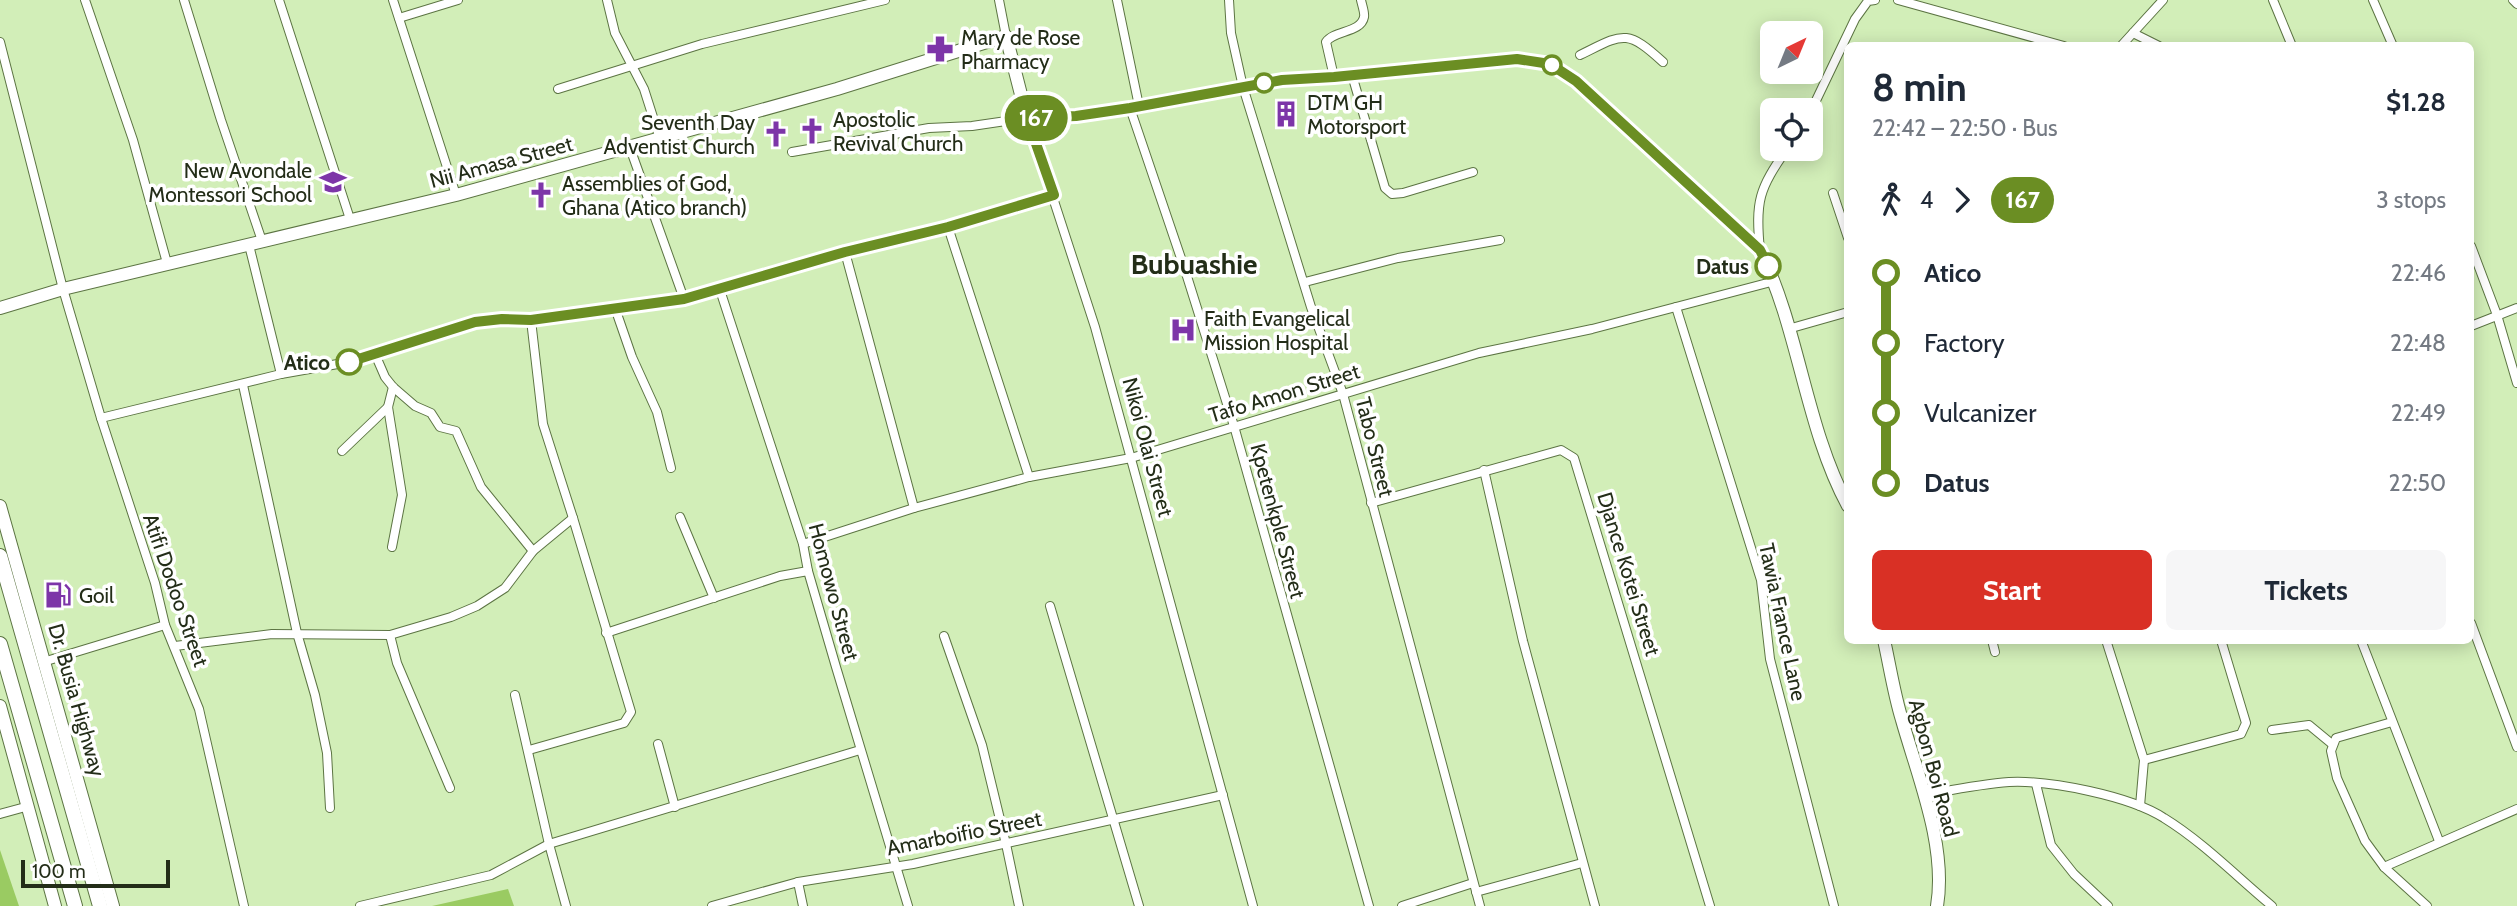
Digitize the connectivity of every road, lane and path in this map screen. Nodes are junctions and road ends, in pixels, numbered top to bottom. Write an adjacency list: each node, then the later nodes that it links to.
1 (85, 0): 54 (street)
2 (184, 0): 50 (street)
3 (279, 0): 46 (street)
4 (393, 0): 19 (street)
5 (458, 0): 19 (street)
6 (607, 0): 30 (street)
7 (885, 0): 30 (street)
8 (999, 0): 21 (street, Nikoi Olai Street)
9 (1117, 0): 36 (street, Kpetenkple Street)
10 (1228, 0): 33 (street, Tabo Street)
11 (1361, 0): 32 (street)
12 (1875, 0): 35 (street)
13 (1898, 0): 23 (street)
14 (2163, 0): 20 (street)
15 (2273, 0): 26 (street)
16 (2373, 0): 27 (street)
17 (2513, 0): 18 (street)
18 (2517, 4)
19 (398, 18): 44 (street)
20 (2133, 33): 24 (street); 25 (street)
21 (1006, 36): 37 (street, Nikoi Olai Street); 38 (street, Nii Amasa Street)
22 (0, 42): 57 (street, Atifi Dodoo Street)
23 (2050, 42)
24 (2125, 42)
25 (2151, 42)
26 (2290, 42)
27 (2391, 42)
28 (1580, 55): 29 (street)
29 (1663, 62)
30 (632, 67): 34 (street); 38 (street)
31 (1352, 75): 32 (street); 42 (street); 51 (street)
32 (1334, 77): 33 (street)
33 (1243, 87): 36 (street); 56 (street, Tabo Street)
34 (558, 89)
35 (1817, 98)
36 (1134, 107): 37 (street); 77 (street, Kpetenkple Street)
37 (1027, 118): 40 (street); 45 (street, Nikoi Olai Street)
38 (660, 139): 39 (street, Nii Amasa Street)
39 (630, 148): 44 (street, Nii Amasa Street); 59 (street)
40 (792, 152)
41 (1779, 161): 51 (street)
42 (1473, 172)
43 (1833, 192): 47 (street)
44 (456, 195): 46 (street, Nii Amasa Street)
45 (1054, 195): 48 (street); 79 (street, Nikoi Olai Street)
46 (350, 219): 50 (street, Nii Amasa Street)
47 (1844, 225)
48 (948, 227): 52 (street); 82 (street)
49 (1500, 240): 56 (street)
50 (256, 243): 54 (street, Nii Amasa Street); 70 (street)
51 (1760, 250): 55 (street)
52 (845, 252): 58 (street); 86 (street)
53 (2474, 254): 65 (street)
54 (167, 264): 57 (street, Nii Amasa Street)
55 (1775, 281): 60 (street, Tafo Amon Street); 68 (street)
56 (1304, 282): 74 (street, Tabo Street)
57 (63, 289): 61 (street, Nii Amasa Street); 76 (street, Atifi Dodoo Street)
58 (720, 290): 59 (street); 89 (street, Homowo Street)
59 (684, 299): 62 (street)
60 (1676, 307): 74 (street, Tafo Amon Street); 158 (street, Tawia France Lane)
61 (0, 308)
62 (615, 309): 66 (street); 80 (street)
63 (2517, 309): 65 (street)
64 (1844, 313): 68 (street)
65 (2497, 315): 67 (street); 71 (street)
66 (531, 320): 69 (street); 87 (street)
67 (2474, 325)
68 (1788, 329): 83 (street)
69 (374, 354): 70 (street); 73 (street)
70 (281, 374): 72 (street)
71 (2517, 383)
72 (243, 385): 76 (street); 98 (street)
73 (393, 387): 75 (street); 91 (street)
74 (1343, 394): 77 (street, Tafo Amon Street); 84 (street, Tabo Street)
75 (388, 407): 78 (street); 90 (street)
76 (101, 418): 96 (street, Atifi Dodoo Street)
77 (1234, 426): 79 (street, Tafo Amon Street); 153 (street, Kpetenkple Street)
78 (342, 451)
79 (1131, 458): 82 (street, Tafo Amon Street); 124 (street, Nikoi Olai Street)
80 (671, 468)
81 (1484, 470): 84 (street, Djance Kotei Street); 135 (street); 157 (street, Djance Kotei Street)
82 (1029, 477): 86 (street, Tafo Amon Street)
83 (1844, 498)
84 (1371, 503): 139 (street, Tabo Street)
85 (0, 506): 110 (street, Dr. Busia Highway)
86 (914, 508): 89 (street, Tafo Amon Street)
87 (573, 517): 91 (street); 99 (street)
88 (680, 517): 94 (street)
89 (803, 544): 93 (street, Homowo Street)
90 (392, 547)
91 (533, 551): 100 (street)
92 (0, 556): 142 (highway, Dr. Busia Highway)
93 (808, 571): 94 (street); 119 (street, Homowo Street)
94 (714, 598): 99 (street)
95 (1050, 606): 131 (street)
96 (165, 625): 108 (street, Atifi Dodoo Street); 110 (street)
97 (2474, 631): 117 (street)
98 (297, 633): 100 (street); 108 (street); 128 (street)
99 (606, 633): 118 (street)
100 (390, 635): 122 (street)
101 (944, 636): 134 (street)
102 (0, 644): 141 (highway)
103 (1885, 644): 123 (street, Agbon Boi Road)
104 (1993, 644): 109 (street)
105 (2107, 644): 120 (street)
106 (2222, 644): 120 (street)
107 (2363, 644): 113 (street)
108 (175, 646): 144 (street, Atifi Dodoo Street)
109 (1995, 652)
110 (43, 662): 143 (street, Dr. Busia Highway)
111 (515, 695): 118 (street)
112 (0, 706): 125 (street)
113 (2392, 722): 116 (street); 132 (street)
114 (2272, 730): 116 (street)
115 (657, 744): 127 (street)
116 (2332, 744): 137 (street)
117 (2517, 747)
118 (529, 750): 133 (street)
119 (860, 750): 127 (street); 136 (street, Homowo Street)
120 (2144, 760): 126 (street)
121 (2036, 784): 123 (street); 126 (street); 160 (street)
122 (450, 788)
123 (1924, 794): 159 (street, Agbon Boi Road)
124 (1223, 795): 131 (street, Amarboifio Street); 152 (street, Nikoi Olai Street)
125 (29, 806): 130 (street); 140 (street)
126 (2140, 806): 161 (street)
127 (675, 807): 133 (street)
128 (330, 808)
129 (2517, 809): 132 (street)
130 (0, 814)
131 (1115, 820): 134 (street, Amarboifio Street); 151 (street)
132 (2439, 841): 137 (street)
133 (549, 844): 145 (street); 146 (street)
134 (1006, 844): 136 (street, Amarboifio Street); 150 (street)
135 (1582, 863): 139 (street); 156 (street)
136 (896, 866): 138 (street, Amarboifio Street); 149 (street, Homowo Street)
137 (2384, 867): 162 (street)
138 (798, 882): 147 (street, Amarboifio Street); 148 (street)
139 (1474, 888): 154 (street); 155 (street, Tabo Street)
140 (55, 906)
141 (75, 906)
142 (100, 906)
143 (113, 906)
144 (244, 906)
145 (360, 906)
146 (566, 906)
147 (712, 906)
148 (803, 906)
149 (908, 906)
150 (1019, 906)
151 (1139, 906)
152 (1253, 906)
153 (1369, 906)
154 (1402, 906)
155 (1480, 906)
156 (1595, 906)
157 (1710, 906)
158 (1834, 906)
159 (1937, 906)
160 (2108, 906)
161 (2272, 906)
162 (2427, 906)

